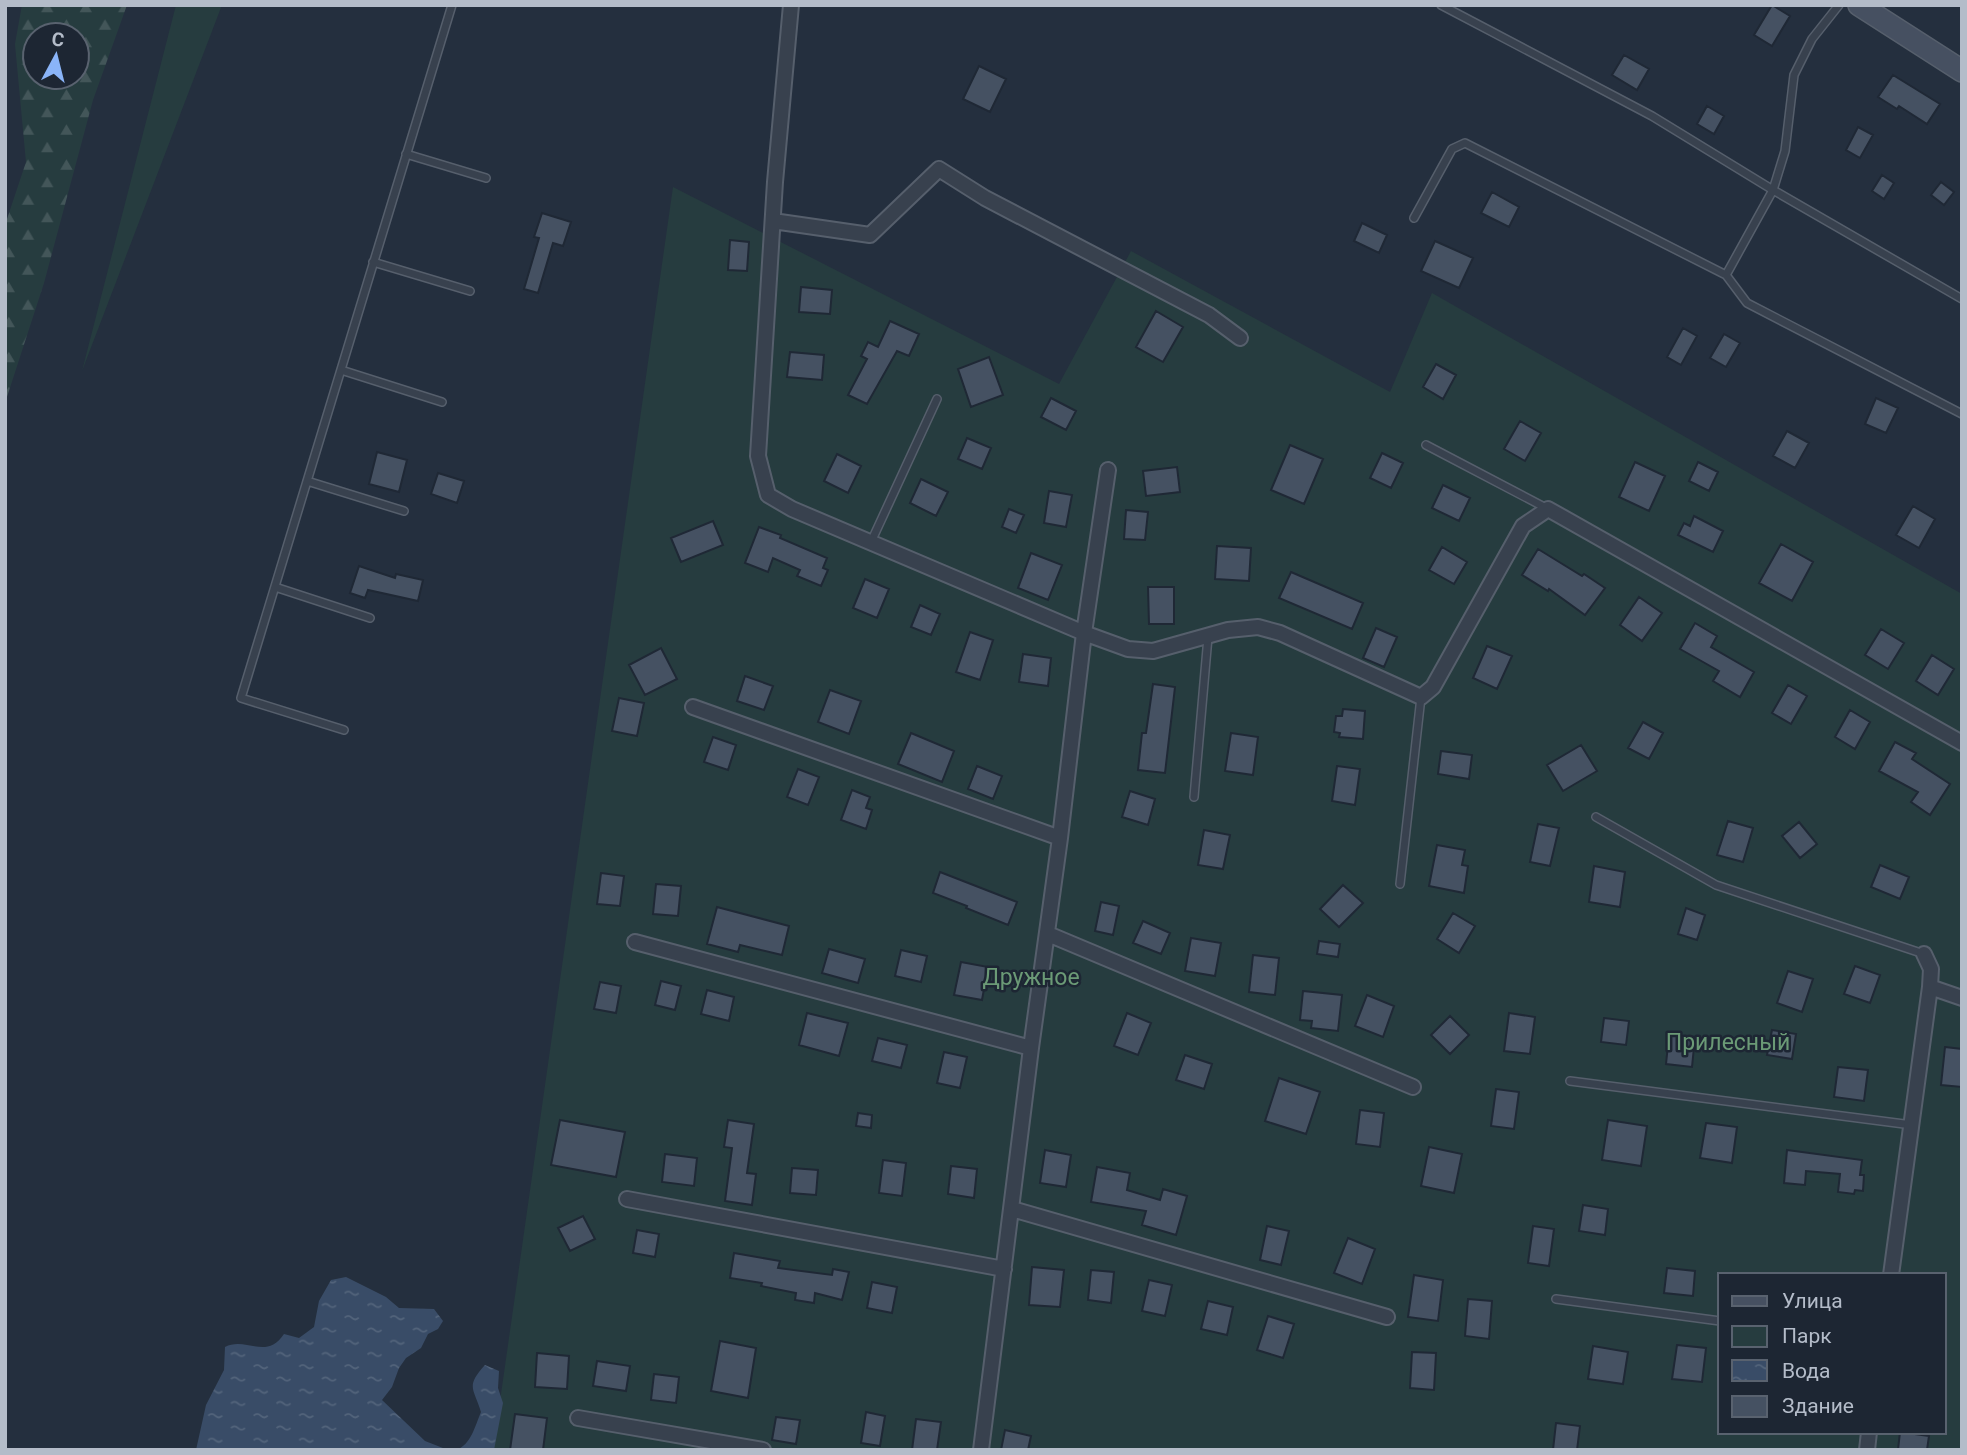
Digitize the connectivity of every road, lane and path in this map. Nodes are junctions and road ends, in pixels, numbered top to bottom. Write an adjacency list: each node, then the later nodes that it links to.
1 (452, 5): 7 (lane)
2 (791, 5): 11 (street)
3 (1441, 5): 9 (lane)
4 (1839, 5): 9 (lane)
5 (1859, 5): 6 (street)
6 (1962, 71)
7 (407, 154): 8 (lane); 12 (lane)
8 (486, 178)
9 (1773, 190): 13 (lane); 15 (lane)
10 (1415, 218): 13 (lane)
11 (773, 221): 16 (street); 26 (street)
12 (373, 262): 14 (lane); 17 (lane)
13 (1726, 275): 20 (lane)
14 (470, 291)
15 (1962, 299)
16 (1240, 338)
17 (341, 370): 19 (lane); 23 (lane)
18 (937, 398): 26 (lane)
19 (442, 402)
20 (1962, 414)
21 (1426, 445): 24 (lane)
22 (1108, 470): 29 (street)
23 (307, 481): 25 (lane); 27 (lane)
24 (1548, 509): 31 (street); 34 (street)
25 (404, 511)
26 (871, 543): 29 (street)
27 (275, 587): 28 (lane); 33 (lane)
28 (370, 618)
29 (1084, 633): 30 (street); 37 (street)
30 (1208, 636): 31 (street); 35 (lane)
31 (1421, 697): 38 (lane)
32 (693, 707): 37 (street)
33 (344, 730)
34 (1962, 743)
35 (1194, 797)
36 (1596, 817): 41 (lane)
37 (1060, 838): 39 (street)
38 (1400, 884)
39 (1048, 934): 44 (street); 46 (street)
40 (635, 942): 44 (street)
41 (1924, 954): 42 (street)
42 (1930, 987): 43 (street); 47 (street)
43 (1962, 998)
44 (1031, 1048): 49 (street)
45 (1570, 1081): 47 (lane)
46 (1413, 1087)
47 (1912, 1125): 51 (street)
48 (628, 1199): 50 (street)
49 (1012, 1209): 50 (street); 53 (street)
50 (1004, 1269): 57 (street)
51 (1891, 1273)
52 (1556, 1299): 54 (lane)
53 (1387, 1317)
54 (1718, 1321)
55 (578, 1418): 56 (street)
56 (763, 1450)
57 (981, 1450)

